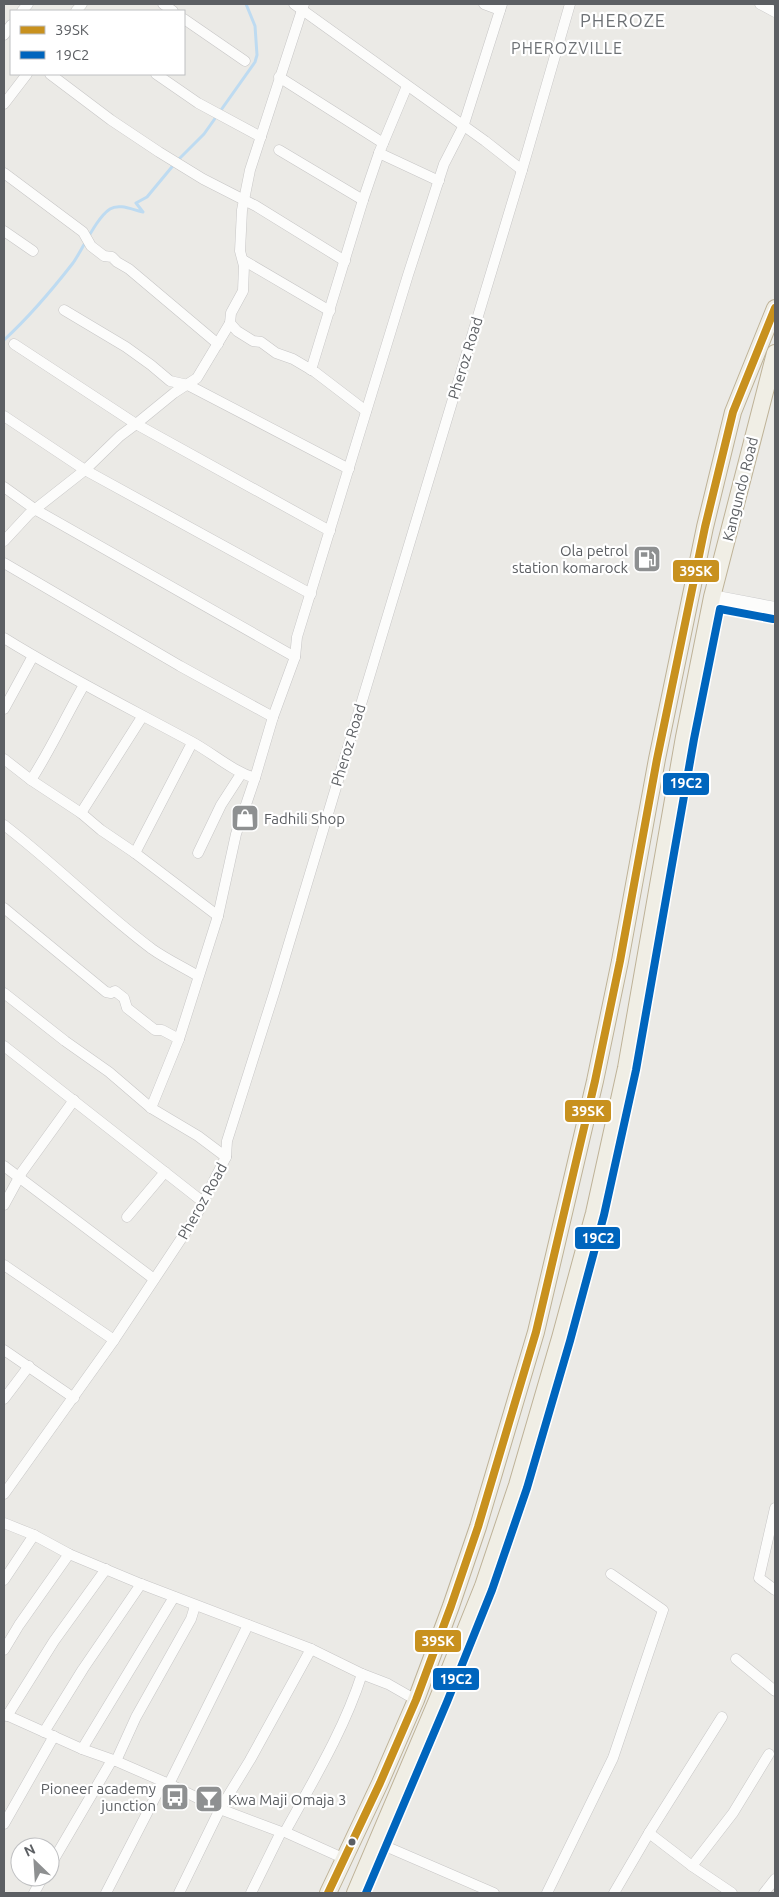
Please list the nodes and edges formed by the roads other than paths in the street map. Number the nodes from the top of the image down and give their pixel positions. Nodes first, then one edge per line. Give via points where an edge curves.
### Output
1 (484, 4) edge
2 (570, 4) edge
3 (760, 4) edge
4 (300, 6) edge
5 (501, 7) edge
6 (775, 12) edge
7 (185, 20) edge
8 (246, 61) dead end
9 (26, 75) edge
10 (51, 75) edge
11 (157, 75) edge
12 (279, 77) junction
13 (407, 86) junction
14 (4, 104) edge
15 (462, 126) junction
16 (261, 137) junction
17 (381, 148) junction
18 (279, 150) dead end
19 (522, 170) junction
20 (4, 173) edge
21 (439, 181) junction
22 (363, 200) junction
23 (243, 201) junction
24 (4, 231) edge
25 (33, 251) dead end
26 (242, 260) junction
27 (345, 261) junction
28 (775, 308) edge
29 (64, 310) dead end
30 (330, 311) junction
31 (230, 323) junction
32 (14, 344) dead end
33 (218, 344) junction
34 (775, 353) edge
35 (311, 370) junction
36 (188, 385) junction
37 (366, 411) junction
38 (4, 416) edge
39 (136, 424) junction
40 (349, 469) junction
41 (85, 470) junction
42 (4, 487) edge
43 (36, 510) junction
44 (330, 531) junction
45 (4, 540) edge
46 (4, 563) edge
47 (311, 594) junction
48 (712, 597) junction
49 (775, 608) edge
50 (4, 638) edge
51 (33, 656) junction
52 (295, 657) junction
53 (84, 685) junction
54 (4, 709) edge
55 (142, 717) junction
56 (273, 717) junction
57 (192, 742) junction
58 (4, 759) edge
59 (241, 774) junction
60 (255, 778) junction
61 (32, 780) junction
62 (81, 813) junction
63 (4, 825) edge
64 (135, 853) junction
65 (198, 853) dead end
66 (4, 908) edge
67 (218, 916) junction
68 (198, 976) junction
69 (4, 993) edge
70 (180, 1039) junction
71 (4, 1046) edge
72 (74, 1100) junction
73 (151, 1108) junction
74 (226, 1157) junction
75 (4, 1166) edge
76 (165, 1172) junction
77 (19, 1178) junction
78 (203, 1202) junction
79 (4, 1205) edge
80 (127, 1218) dead end
81 (4, 1265) edge
82 (154, 1279) junction
83 (114, 1340) junction
84 (4, 1350) edge
85 (29, 1366) junction
86 (74, 1398) junction
87 (4, 1399) edge
88 (4, 1494) edge
89 (775, 1508) edge
90 (4, 1523) edge
91 (34, 1535) junction
92 (69, 1554) junction
93 (106, 1569) junction
94 (611, 1574) dead end
95 (4, 1580) edge
96 (141, 1584) junction
97 (775, 1590) edge
98 (174, 1597) junction
99 (195, 1606) junction
100 (248, 1625) junction
101 (311, 1649) junction
102 (4, 1650) edge
103 (736, 1659) dead end
104 (362, 1674) junction
105 (775, 1691) edge
106 (416, 1700) junction
107 (6, 1715) edge
108 (722, 1717) dead end
109 (49, 1734) junction
110 (82, 1749) junction
111 (769, 1754) dead end
112 (114, 1760) junction
113 (166, 1783) junction
114 (220, 1809) junction
115 (4, 1824) edge
116 (283, 1832) junction
117 (649, 1833) junction
118 (376, 1845) junction
119 (60, 1849) edge
120 (345, 1860) junction
121 (692, 1866) junction
122 (775, 1879) edge
123 (106, 1893) edge
124 (179, 1893) edge
125 (251, 1893) edge
126 (328, 1893) edge
127 (355, 1893) edge
128 (494, 1893) edge
129 (548, 1893) edge
130 (614, 1893) edge
131 (732, 1893) edge
132 (764, 1893) edge

1 - 5 street
2 - 19 street, Pheroz Road
3 - 6 street
4 - 12 street
4 - 13 street
5 - 15 street
7 - 8 street
9 - 14 street
10 - 23 street via 138,138
11 - 16 street via 198,103
12 - 16 street
12 - 17 street
13 - 15 street
13 - 17 street
15 - 19 street
15 - 21 street
16 - 23 street
17 - 21 street
17 - 22 street
18 - 22 street
19 - 74 street, Pheroz Road via 227,1141
20 - 33 street via 83,232 91,246 129,269
21 - 37 street
22 - 27 street
23 - 26 street
23 - 27 street
24 - 25 street
26 - 30 street
26 - 31 street via 243,291
27 - 30 street
28 - 106 highway, Kangundo Road via 733,412 705,527 595,1081 536,1332 478,1527
29 - 36 street via 126,347 170,381
30 - 35 street
31 - 33 street
31 - 35 street via 253,341 293,358
32 - 39 street
33 - 36 street via 197,378
34 - 48 highway, Kangundo Road
35 - 37 street
36 - 39 street
36 - 40 street
37 - 40 street
38 - 41 street
39 - 41 street
39 - 44 street
40 - 44 street
41 - 43 street
41 - 47 street
42 - 43 street
43 - 45 street
43 - 52 street
44 - 47 street
46 - 56 street
47 - 52 street via 297,637
48 - 49 main road
48 - 118 highway, Kangundo Road via 626,1068 594,1213 515,1494 483,1586
50 - 51 street
51 - 53 street
51 - 54 street
52 - 56 street
53 - 55 street
53 - 61 street
55 - 57 street
55 - 62 street
56 - 60 street
57 - 59 street
57 - 64 street
58 - 61 street
59 - 60 street
59 - 65 street via 221,805
60 - 67 street via 236,834
61 - 62 street
62 - 64 street
63 - 68 street via 115,920 154,950
64 - 67 street
66 - 70 street via 106,992 115,991 124,998 127,1008 154,1030 162,1030
67 - 68 street
68 - 70 street
69 - 73 street
70 - 73 street
71 - 72 street
72 - 76 street
72 - 77 street
73 - 74 street
74 - 78 street, Pheroz Road
75 - 77 street
76 - 78 street
76 - 80 street
77 - 79 street
77 - 82 street
78 - 82 street, Pheroz Road
81 - 83 street
82 - 83 street, Pheroz Road
83 - 86 street, Pheroz Road
84 - 85 street
85 - 86 street
85 - 87 street
86 - 88 street, Pheroz Road
89 - 97 street via 759,1578
90 - 91 street
91 - 92 street
91 - 95 street
92 - 93 street
92 - 102 street
93 - 96 street
93 - 107 street
94 - 129 street via 662,1610 613,1758
96 - 98 street
96 - 109 street via 82,1669
98 - 99 street
98 - 110 street
99 - 100 street
99 - 112 street via 192,1619
100 - 101 street
100 - 113 street
101 - 104 street
101 - 114 street
103 - 105 street
104 - 106 street
104 - 116 street via 329,1751
106 - 120 highway, Kangundo Road
107 - 109 street
108 - 117 street
109 - 110 street
109 - 115 street
110 - 112 street
111 - 121 street via 733,1813
112 - 113 street
112 - 119 street
113 - 114 street
113 - 123 street
114 - 116 street
114 - 124 street
116 - 120 street
116 - 125 street
117 - 121 street
117 - 130 street
118 - 127 highway, Kangundo Road
118 - 128 street
120 - 126 highway, Kangundo Road
121 - 131 street
122 - 132 street

